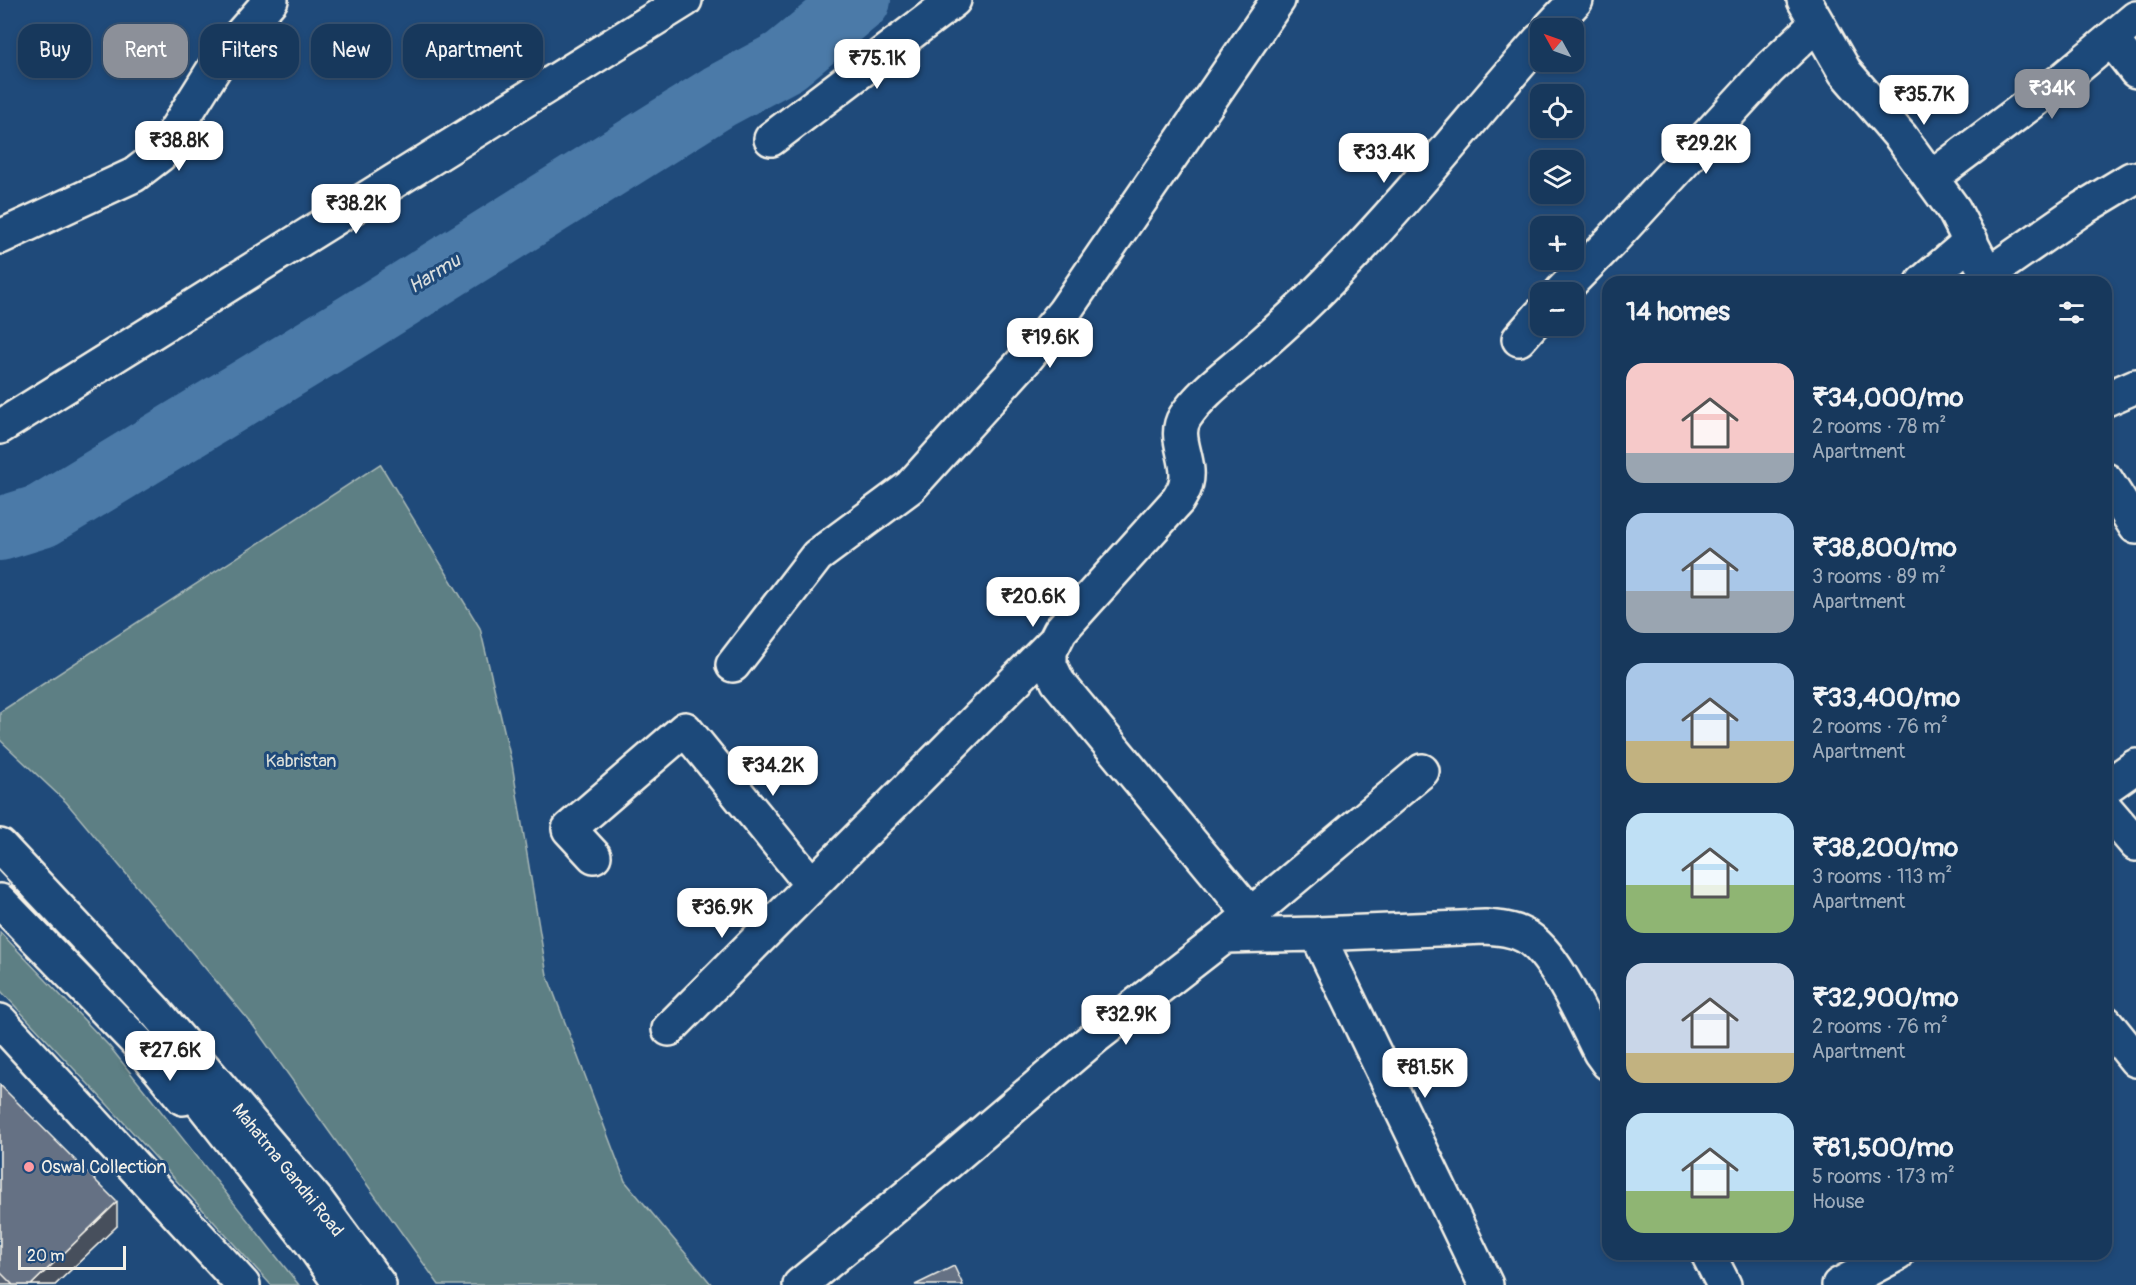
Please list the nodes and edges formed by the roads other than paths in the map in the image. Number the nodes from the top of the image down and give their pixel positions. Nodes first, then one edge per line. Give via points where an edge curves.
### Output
1 (271, 0) edge
2 (685, 0) edge
3 (954, 0) edge
4 (1278, 0) edge
5 (1576, 0) edge
6 (1810, 12) edge
7 (1559, 18) edge
8 (2136, 18) edge
9 (2112, 40) junction
10 (1530, 52) edge
11 (2136, 71) edge
12 (771, 139) dead end
13 (1932, 177) junction
14 (2131, 179) dead end
15 (0, 237) edge
16 (1971, 241) junction
17 (1930, 276) edge
18 (1988, 276) edge
19 (1992, 276) edge
20 (1571, 282) edge
21 (1530, 326) edge
22 (1519, 339) dead end
23 (2136, 386) edge
24 (2112, 396) edge
25 (0, 427) edge
26 (2112, 489) edge
27 (2136, 527) edge
28 (1055, 641) junction
29 (733, 665) dead end
30 (2136, 766) edge
31 (1422, 771) dead end
32 (2112, 783) edge
33 (2112, 816) edge
34 (2136, 844) edge
35 (0, 846) edge
36 (594, 856) dead end
37 (0, 860) edge
38 (0, 879) edge
39 (812, 885) junction
40 (0, 901) edge
41 (1251, 915) junction
42 (1317, 934) junction
43 (1225, 936) junction
44 (0, 1021) edge
45 (669, 1029) dead end
46 (2112, 1030) edge
47 (1602, 1055) edge
48 (2136, 1060) edge
49 (1711, 1260) edge
50 (1886, 1260) edge
51 (243, 1285) edge
52 (326, 1285) edge
53 (341, 1285) edge
54 (364, 1285) edge
55 (379, 1285) edge
56 (800, 1285) edge
57 (1486, 1285) edge
58 (1724, 1285) edge
59 (1839, 1285) edge

1 - 15 street via 222,56 160,155 134,175
2 - 25 street
3 - 12 street
4 - 29 street via 1064,312 910,487 817,556
5 - 7 street
6 - 13 street via 1845,72
6 - 20 street via 1769,69
8 - 9 street
9 - 11 street
9 - 13 street
10 - 28 street via 1340,270 1191,409 1181,431 1187,467 1186,483 1178,500
13 - 16 street
14 - 19 street via 2083,208
16 - 17 street
16 - 18 street
21 - 22 street
23 - 24 street
26 - 27 street
28 - 39 street
28 - 41 street via 1050,665 1058,682
30 - 32 street
31 - 41 street
33 - 34 street
35 - 55 street, Mahatma Gandhi Road via 162,1020 317,1201
36 - 39 street via 569,829 685,729
37 - 54 street via 162,1031
38 - 53 street via 188,1084
39 - 45 street
40 - 52 street, Mahatma Gandhi Road via 136,1041 276,1213
41 - 43 street
42 - 43 street
42 - 47 street via 1485,927 1526,936 1541,948 1556,970
42 - 57 street
43 - 56 street via 1095,1037
44 - 51 street
46 - 48 street
49 - 58 street
50 - 59 street

